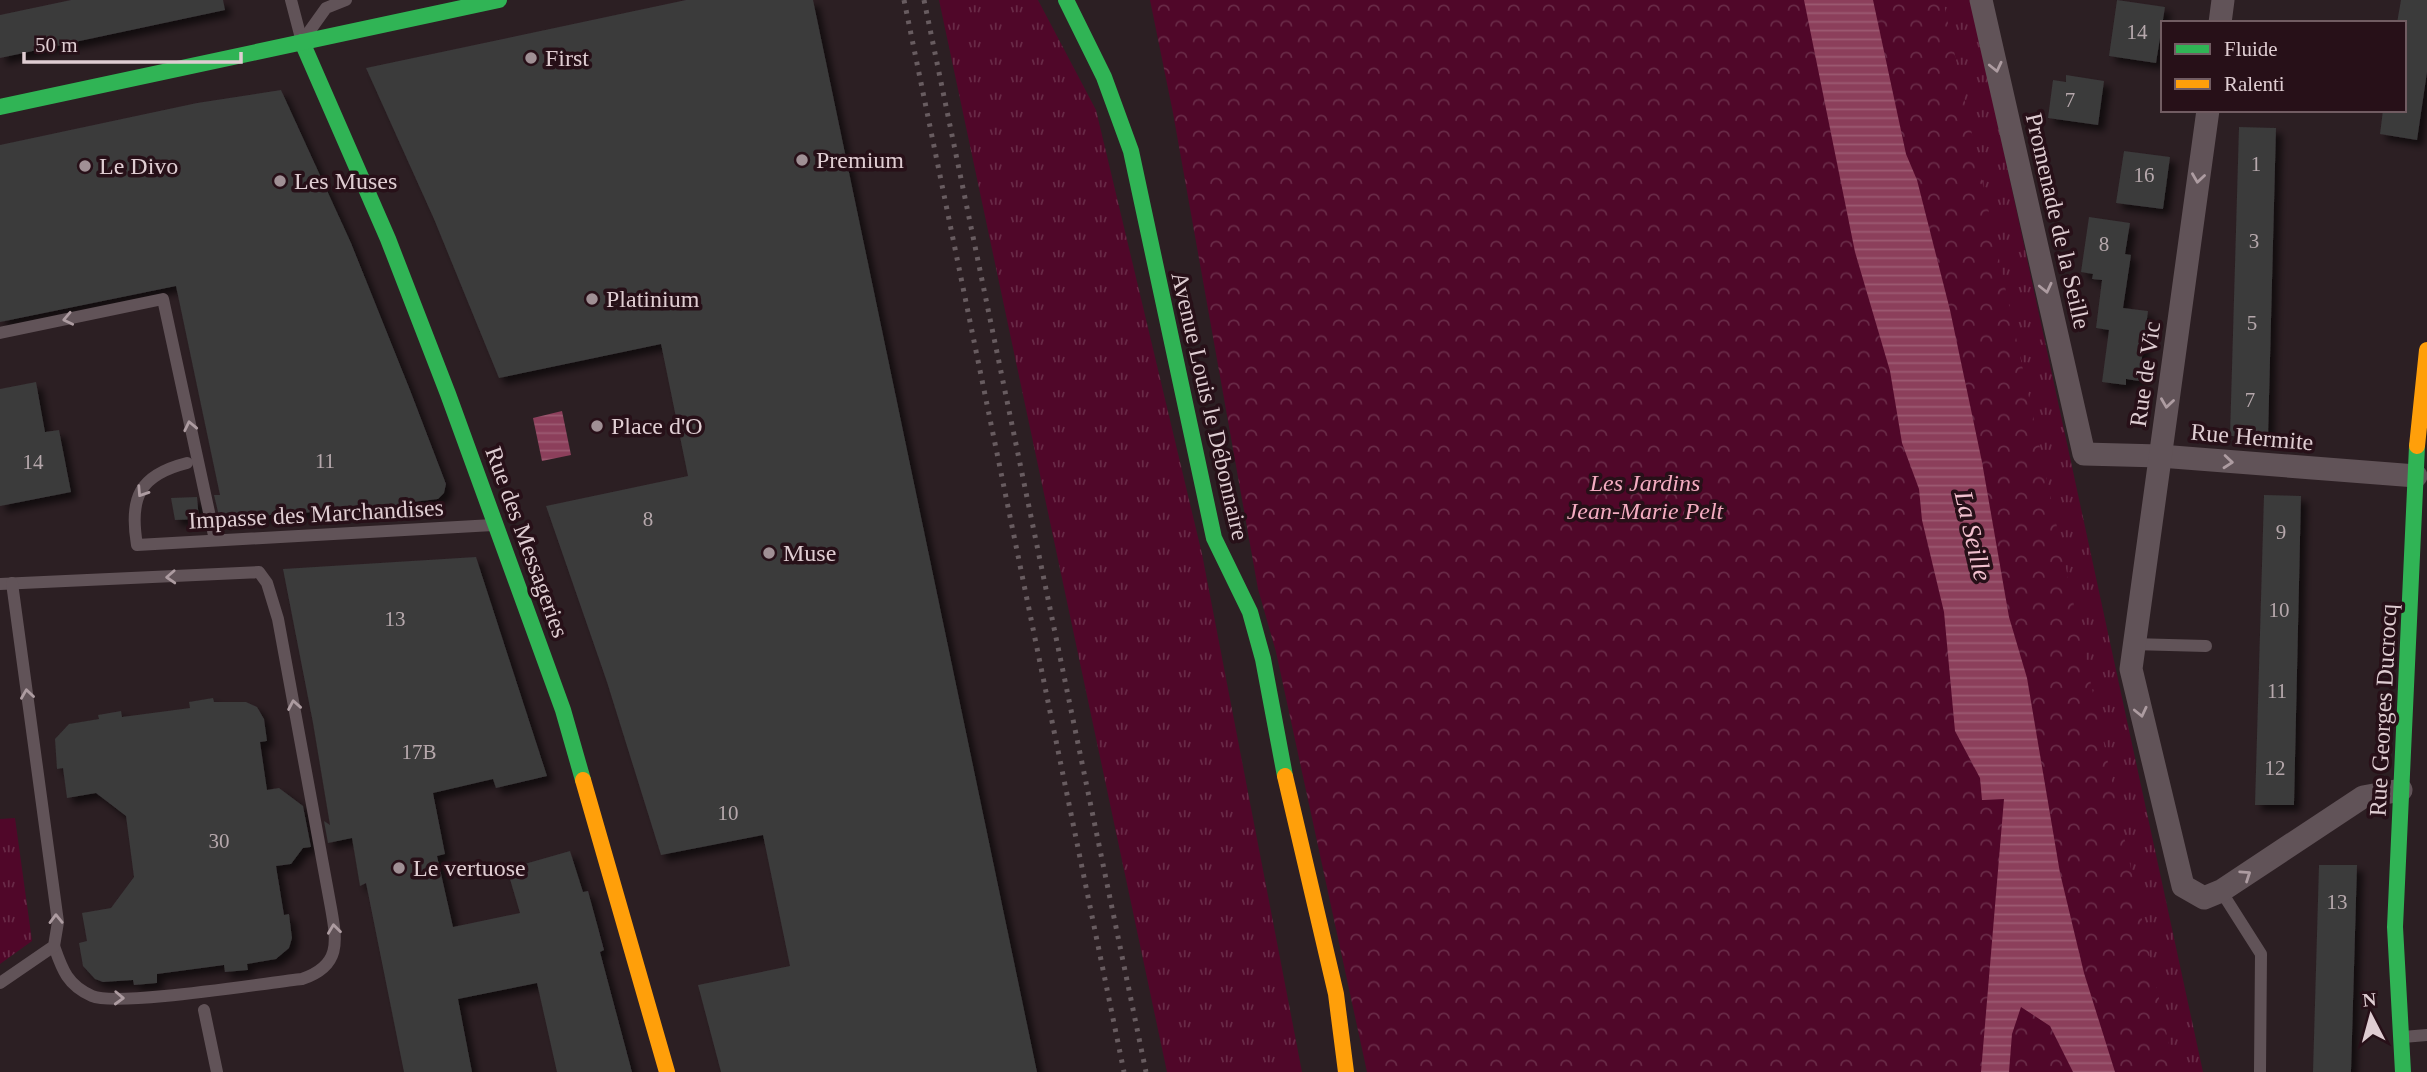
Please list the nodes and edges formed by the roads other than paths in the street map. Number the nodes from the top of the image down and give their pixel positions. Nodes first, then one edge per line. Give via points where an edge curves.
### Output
1 (291, 0) edge
2 (346, 0) edge
3 (499, 0) edge
4 (1066, 0) edge
5 (1981, 0) edge
6 (2223, 0) edge
7 (2220, 21) edge
8 (302, 42) junction
9 (0, 107) edge
10 (2208, 112) edge
11 (0, 332) edge
12 (2427, 350) edge
13 (2423, 424) edge
14 (2084, 454) joint
15 (2160, 456) junction
16 (187, 463) dead end
17 (2416, 476) junction
18 (217, 483) dead end
19 (203, 487) junction
20 (497, 525) junction
21 (215, 540) junction
22 (6, 583) edge
23 (2132, 644) junction
24 (2207, 646) dead end
25 (2401, 790) junction
26 (2221, 891) junction
27 (54, 946) junction
28 (0, 983) edge
29 (204, 1010) dead end
30 (2427, 1035) edge
31 (2400, 1037) junction
32 (217, 1072) edge
33 (667, 1072) edge
34 (1346, 1072) edge
35 (2260, 1072) edge
36 (2403, 1072) edge

1 - 8 lane
2 - 8 lane via 326,8
3 - 8 street
4 - 34 street, Avenue Louis le Débonnaire via 1104,77 1131,151 1214,538 1250,612 1263,659 1287,789 1336,994
5 -> 14 street, Promenade de la Seille
6 - 7 street
8 - 9 street
8 - 20 street, Rue des Messageries via 388,239
10 -> 15 street, Rue de Vic
19 -> 11 lane via 163,299
12 - 13 street, Rue Georges Ducrocq
13 - 17 street, Rue Georges Ducrocq
14 - 15 street, Rue Hermite
15 -> 17 street, Rue Hermite
15 - 23 street, Rue de Vic
16 -> 21 lane, Impasse des Marchandises via 151,479 137,495 132,518 137,545
17 - 25 street, Rue Georges Ducrocq via 2414,649
18 - 19 lane
19 - 21 lane
20 - 21 lane, Impasse des Marchandises
20 - 33 street, Rue des Messageries via 563,710
27 -> 22 lane via 58,922
27 -> 22 lane via 65,977 93,997 126,999 302,979 316,974 336,949 278,619 259,572
23 - 24 lane
23 -> 26 street via 2131,669 2177,869 2187,890 2204,898
26 -> 25 street via 2363,797
25 - 31 street, Rue Georges Ducrocq via 2395,927
26 - 35 lane via 2261,954
27 - 28 lane
29 - 32 lane
30 - 31 lane
31 - 36 street, Rue Georges Ducrocq

